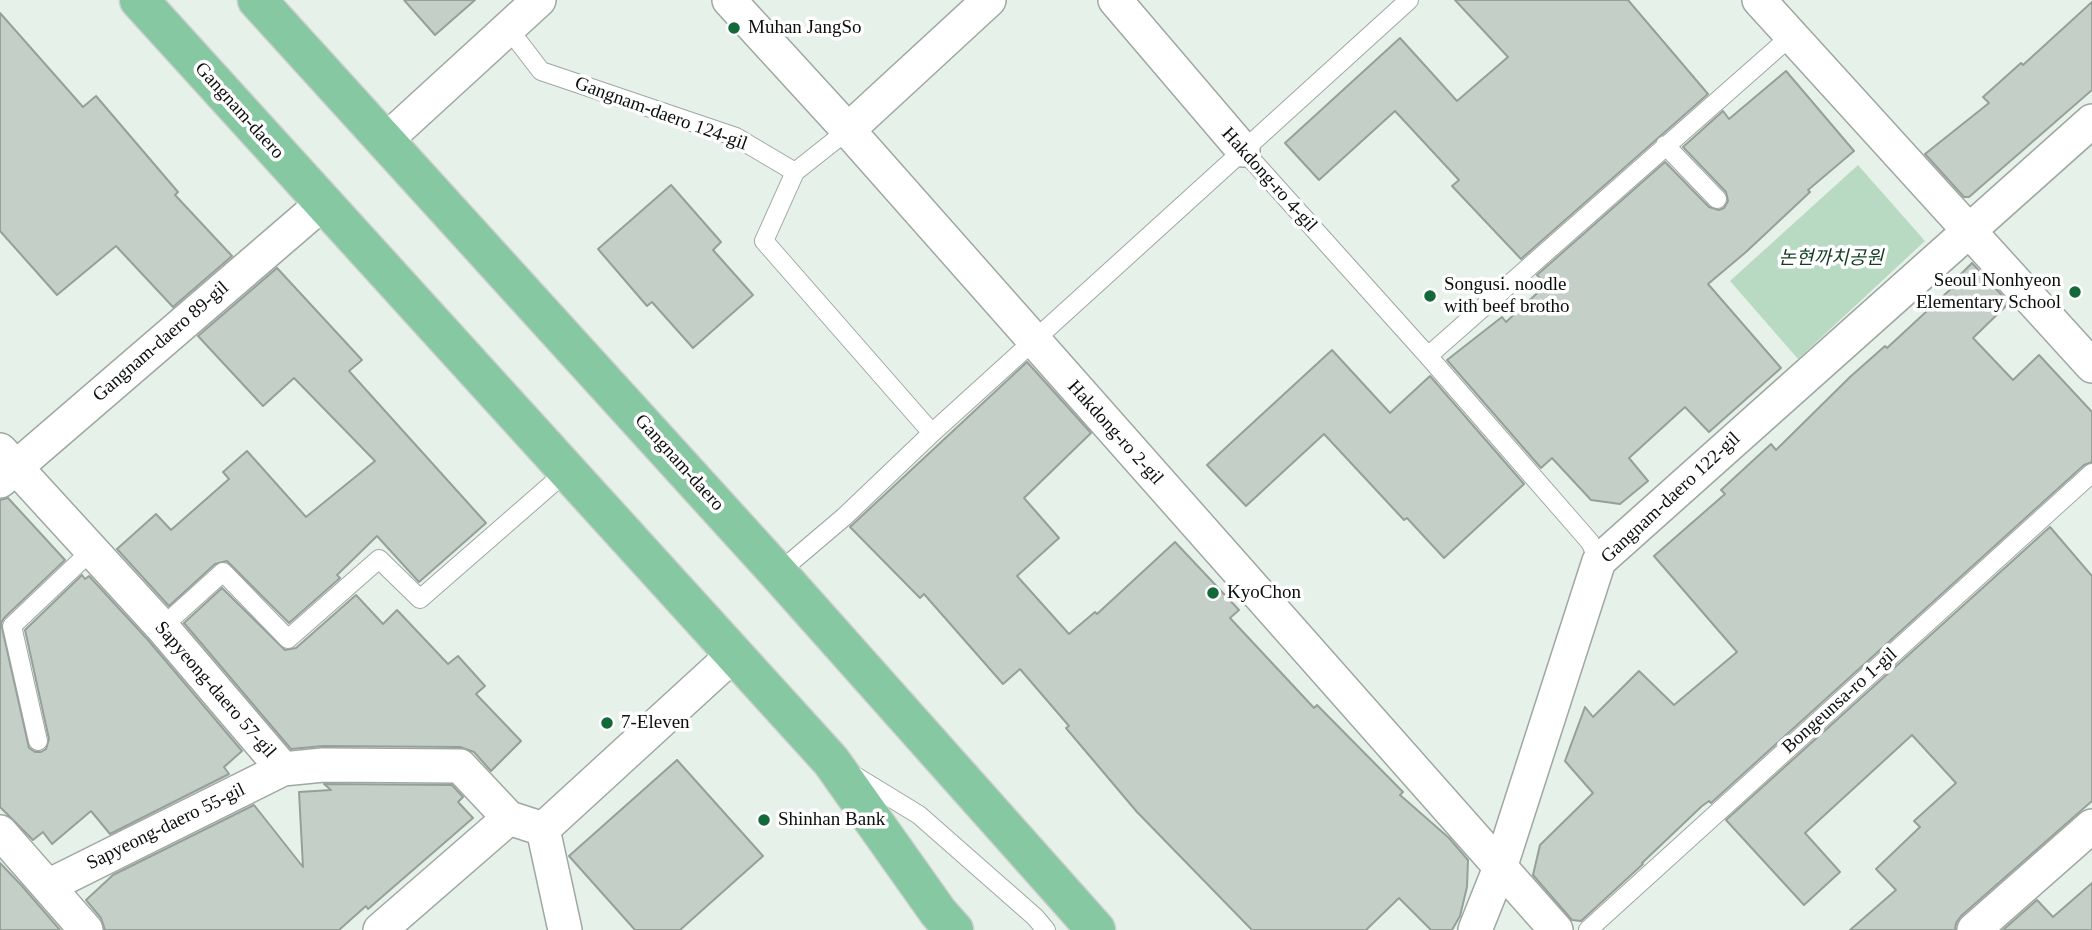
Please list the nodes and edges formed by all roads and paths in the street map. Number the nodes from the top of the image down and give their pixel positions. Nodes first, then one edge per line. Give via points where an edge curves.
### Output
1 (139, 0) edge
2 (257, 0) edge
3 (539, 0) edge
4 (729, 0) edge
5 (989, 0) edge
6 (1115, 0) edge
7 (1409, 0) edge
8 (1759, 0) edge
9 (508, 28) junction
10 (1791, 36) junction
11 (2092, 121) edge
12 (848, 130) junction
13 (385, 141) junction
14 (1665, 145) junction
15 (1242, 150) junction
16 (795, 172) junction
17 (1717, 199) dead end
18 (323, 203) junction
19 (1969, 230) junction
20 (1034, 342) junction
21 (1427, 356) junction
22 (2092, 366) edge
23 (932, 433) junction
24 (5, 466) edge
25 (568, 470) junction
26 (2092, 472) edge
27 (92, 550) junction
28 (1599, 561) junction
29 (778, 572) junction
30 (162, 627) junction
31 (733, 655) junction
32 (38, 741) dead end
33 (831, 761) junction
34 (284, 769) junction
35 (509, 818) junction
36 (2092, 826) edge
37 (542, 830) junction
38 (0, 832) edge
39 (1501, 865) junction
40 (48, 886) junction
41 (86, 930) edge
42 (380, 930) edge
43 (565, 930) edge
44 (954, 930) edge
45 (1046, 930) edge
46 (1096, 930) edge
47 (1475, 930) edge
48 (1556, 930) edge
49 (1588, 930) edge
50 (1974, 930) edge

1 - 18 main road, Gangnam-daero
2 - 13 main road, Gangnam-daero
3 - 9 street
4 - 12 street, Hakdong-ro 2-gil
5 - 12 street
6 - 15 street, Hakdong-ro 4-gil
7 - 15 lane
8 - 10 street
9 - 13 street
9 - 16 lane, Gangnam-daero 124-gil via 541,71 736,138
10 - 14 lane
10 - 19 street
11 - 19 street, Gangnam-daero 122-gil
12 - 16 lane
12 - 20 street, Hakdong-ro 2-gil
13 - 29 main road, Gangnam-daero
14 - 17 lane
14 - 21 lane
15 - 20 lane
15 - 21 lane, Hakdong-ro 4-gil
16 - 23 lane via 764,241
18 - 24 street, Gangnam-daero 89-gil
18 - 25 main road, Gangnam-daero
19 - 22 street
19 - 28 street, Gangnam-daero 122-gil
20 - 23 lane
20 - 39 street, Hakdong-ro 2-gil
21 - 28 lane, Hakdong-ro 4-gil via 1590,542
23 - 29 lane
24 - 27 street, Sapyeong-daero 57-gil
25 - 30 lane via 420,599 379,559 288,639 223,572
25 - 31 main road, Gangnam-daero
26 - 49 lane, Bongeunsa-ro 1-gil
27 - 30 street, Sapyeong-daero 57-gil
27 - 32 lane via 12,626
28 - 39 street, Gangnam-daero 122-gil
29 - 46 main road, Gangnam-daero
30 - 34 street, Sapyeong-daero 57-gil
31 - 33 main road, Gangnam-daero
31 - 37 street
33 - 44 main road, Gangnam-daero
33 - 45 lane via 919,815
34 - 35 street, Sapyeong-daero 57-gil via 460,766
34 - 40 street, Sapyeong-daero 55-gil
35 - 37 street, Sapyeong-daero 57-gil
35 - 42 street
36 - 50 street
37 - 43 street
38 - 40 street
39 - 47 street, Gangnam-daero 122-gil
39 - 48 street
40 - 41 street

